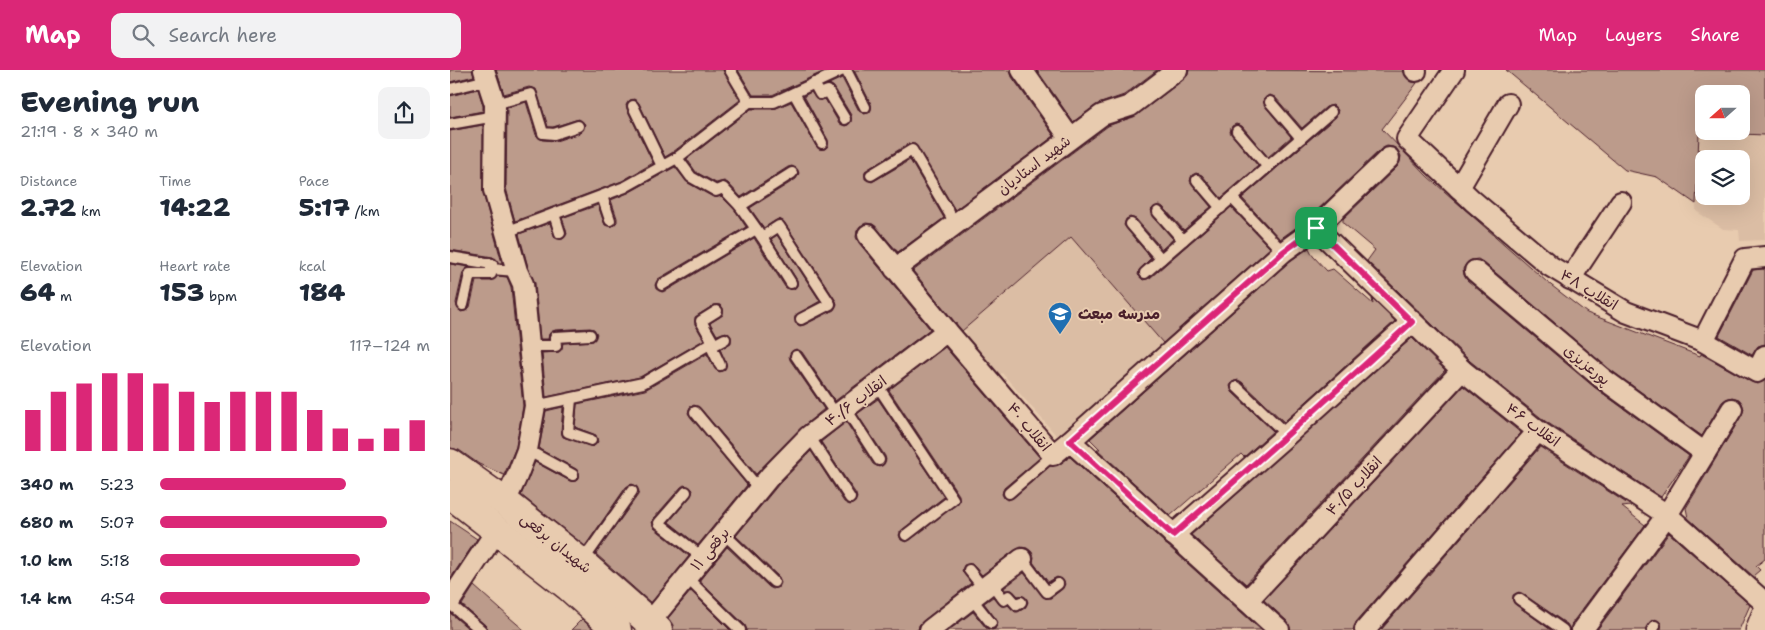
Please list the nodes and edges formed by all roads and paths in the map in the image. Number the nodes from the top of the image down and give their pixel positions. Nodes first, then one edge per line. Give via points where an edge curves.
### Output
1 (730, 70) edge
2 (844, 70) edge
3 (1022, 70) edge
4 (1177, 70) edge
5 (1454, 70) edge
6 (486, 75) edge
7 (814, 83) junction
8 (450, 88) edge
9 (794, 93) junction
10 (749, 102) junction
11 (1270, 102) dead end
12 (1508, 104) dead end
13 (633, 106) dead end
14 (865, 107) dead end
15 (495, 110) junction
16 (1331, 112) dead end
17 (845, 119) dead end
18 (450, 124) edge
19 (578, 126) dead end
20 (1237, 131) dead end
21 (1070, 138) junction
22 (1301, 138) junction
23 (822, 143) dead end
24 (677, 158) junction
25 (1390, 158) dead end
26 (662, 166) junction
27 (1268, 167) junction
28 (792, 173) dead end
29 (871, 175) dead end
30 (1197, 180) dead end
31 (1459, 188) junction
32 (602, 196) junction
33 (1232, 198) junction
34 (1621, 202) dead end
35 (740, 206) junction
36 (1221, 208) junction
37 (1158, 212) dead end
38 (554, 214) junction
39 (610, 220) dead end
40 (955, 223) junction
41 (1131, 224) dead end
42 (1316, 228) junction
43 (506, 232) junction
44 (560, 233) dead end
45 (759, 233) junction
46 (868, 235) dead end
47 (1183, 240) junction
48 (1283, 252) junction
49 (450, 257) edge
50 (1765, 257) edge
51 (1161, 259) junction
52 (895, 269) junction
53 (491, 270) junction
54 (518, 271) junction
55 (1475, 271) dead end
56 (1145, 273) dead end
57 (1570, 279) junction
58 (791, 283) dead end
59 (662, 285) dead end
60 (463, 305) dead end
61 (717, 311) dead end
62 (801, 319) dead end
63 (1412, 322) junction
64 (947, 331) junction
65 (590, 335) dead end
66 (725, 338) dead end
67 (1703, 341) junction
68 (711, 343) junction
69 (529, 346) junction
70 (796, 356) dead end
71 (1765, 356) edge
72 (720, 364) dead end
73 (1462, 370) junction
74 (877, 385) junction
75 (1237, 387) dead end
76 (571, 399) junction
77 (535, 406) junction
78 (1732, 409) dead end
79 (695, 412) dead end
80 (841, 412) junction
81 (1538, 431) junction
82 (1287, 435) junction
83 (809, 436) junction
84 (591, 440) dead end
85 (1070, 441) junction
86 (527, 450) junction
87 (1705, 453) junction
88 (1053, 455) junction
89 (879, 460) dead end
90 (450, 463) edge
91 (573, 475) dead end
92 (764, 482) junction
93 (632, 491) dead end
94 (686, 492) dead end
95 (1009, 493) dead end
96 (450, 494) edge
97 (850, 498) dead end
98 (504, 502) junction
99 (1667, 515) junction
100 (497, 530) junction
101 (723, 533) junction
102 (906, 535) dead end
103 (1173, 535) junction
104 (703, 558) junction
105 (1014, 560) joint
106 (582, 563) junction
107 (969, 570) dead end
108 (686, 577) junction
109 (774, 582) dead end
110 (1058, 584) dead end
111 (982, 590) junction
112 (1519, 598) dead end
113 (1246, 601) junction
114 (1021, 602) dead end
115 (450, 603) edge
116 (1765, 603) edge
117 (1765, 617) edge
118 (991, 622) dead end
119 (654, 626) edge
120 (481, 630) edge
121 (617, 630) edge
122 (740, 630) edge
123 (930, 630) edge
124 (1279, 630) edge
125 (1365, 630) edge
126 (1562, 630) edge
127 (1582, 630) edge
128 (1760, 630) edge

1 - 10 lane
2 - 7 lane
2 - 14 lane
3 - 21 street
4 - 21 street, شهید استادیان via 1130,106 1102,115
5 - 31 street, انقلاب ۴۸ via 1407,139
6 - 8 lane
6 - 15 street
7 - 9 lane
7 - 17 lane via 820,94 828,91
9 - 10 lane via 774,102
9 - 23 lane
10 - 24 lane
11 - 22 lane
12 - 31 street
13 - 26 lane
15 - 18 lane
15 - 19 lane via 531,94 543,134
15 - 43 street via 494,190
16 - 22 lane
20 - 27 lane
21 - 40 street, شهید استادیان
22 - 27 lane
24 - 26 lane
24 - 35 lane via 691,177 716,191 723,188
25 - 42 street
26 - 32 lane via 625,188
27 - 33 lane
28 - 35 lane
29 - 40 lane via 912,150
30 - 36 lane
31 - 57 street, انقلاب ۴۸ via 1550,266
32 - 38 lane
32 - 39 lane
33 - 36 lane
33 - 48 lane
34 - 57 street
35 - 45 lane
36 - 47 lane
37 - 47 lane
38 - 43 lane
38 - 44 lane
40 - 52 street, شهید استادیان
41 - 51 lane
42 - 48 street
42 - 63 street, انقلاب ۴۶
43 - 54 street
45 - 58 lane
45 - 59 lane
45 - 62 lane via 779,226 830,304
46 - 52 street, انقلاب ۴۰
47 - 51 lane
48 - 85 street
49 - 53 lane via 492,264
50 - 67 street via 1745,259
51 - 56 lane
52 - 64 street, انقلاب ۴۰
53 - 54 lane
53 - 60 lane via 490,274 470,274
54 - 69 street via 523,284
55 - 87 street, پورعزیزی via 1602,378
57 - 67 street, انقلاب ۴۸ via 1626,312
61 - 68 lane via 702,321
63 - 73 street, انقلاب ۴۶
63 - 82 street
64 - 74 street, انقلاب ۴۰/۶
64 - 88 street, انقلاب ۴۰
65 - 69 lane via 555,337 556,346
66 - 68 lane
67 - 71 street, انقلاب ۴۸ via 1757,372
68 - 72 lane
68 - 76 lane via 643,383
69 - 77 street
70 - 80 lane
73 - 81 street, انقلاب ۴۶
73 - 113 street, انقلاب ۴۰/۵
74 - 80 street, انقلاب ۴۰/۶
74 - 102 lane via 953,499
75 - 82 lane
76 - 77 lane
76 - 84 lane via 568,432
77 - 86 street
78 - 87 street
79 - 92 lane
80 - 83 street, انقلاب ۴۰/۶
80 - 89 lane
81 - 99 street, انقلاب ۴۶
81 - 125 street
82 - 103 street
83 - 92 street, انقلاب ۴۰/۶
83 - 97 lane
85 - 88 street, انقلاب ۴۰
85 - 103 street, انقلاب ۴۰
86 - 91 lane
86 - 98 street
87 - 99 street
88 - 95 lane
90 - 98 main road, شهیدان برقعی
92 - 101 street, برقعی ۱۱
93 - 106 lane
94 - 104 lane via 659,523
96 - 100 main road, شهیدان برقعی
98 - 106 main road, شهیدان برقعی
99 - 116 street, انقلاب ۴۶
99 - 127 street
100 - 115 street
100 - 121 main road, شهیدان برقعی
101 - 104 street, برقعی ۱۱
101 - 109 lane
103 - 113 street, انقلاب ۴۰
104 - 108 street, برقعی ۱۱
105 - 110 lane via 1047,592
105 - 111 street
106 - 119 main road, شهیدان برقعی
107 - 111 lane
108 - 119 street, برقعی ۱۱
108 - 122 lane
111 - 114 lane via 1004,600 1009,596 1017,605
111 - 118 lane
111 - 123 street
112 - 126 lane
113 - 124 street, انقلاب ۴۰
115 - 120 lane
117 - 128 main road

